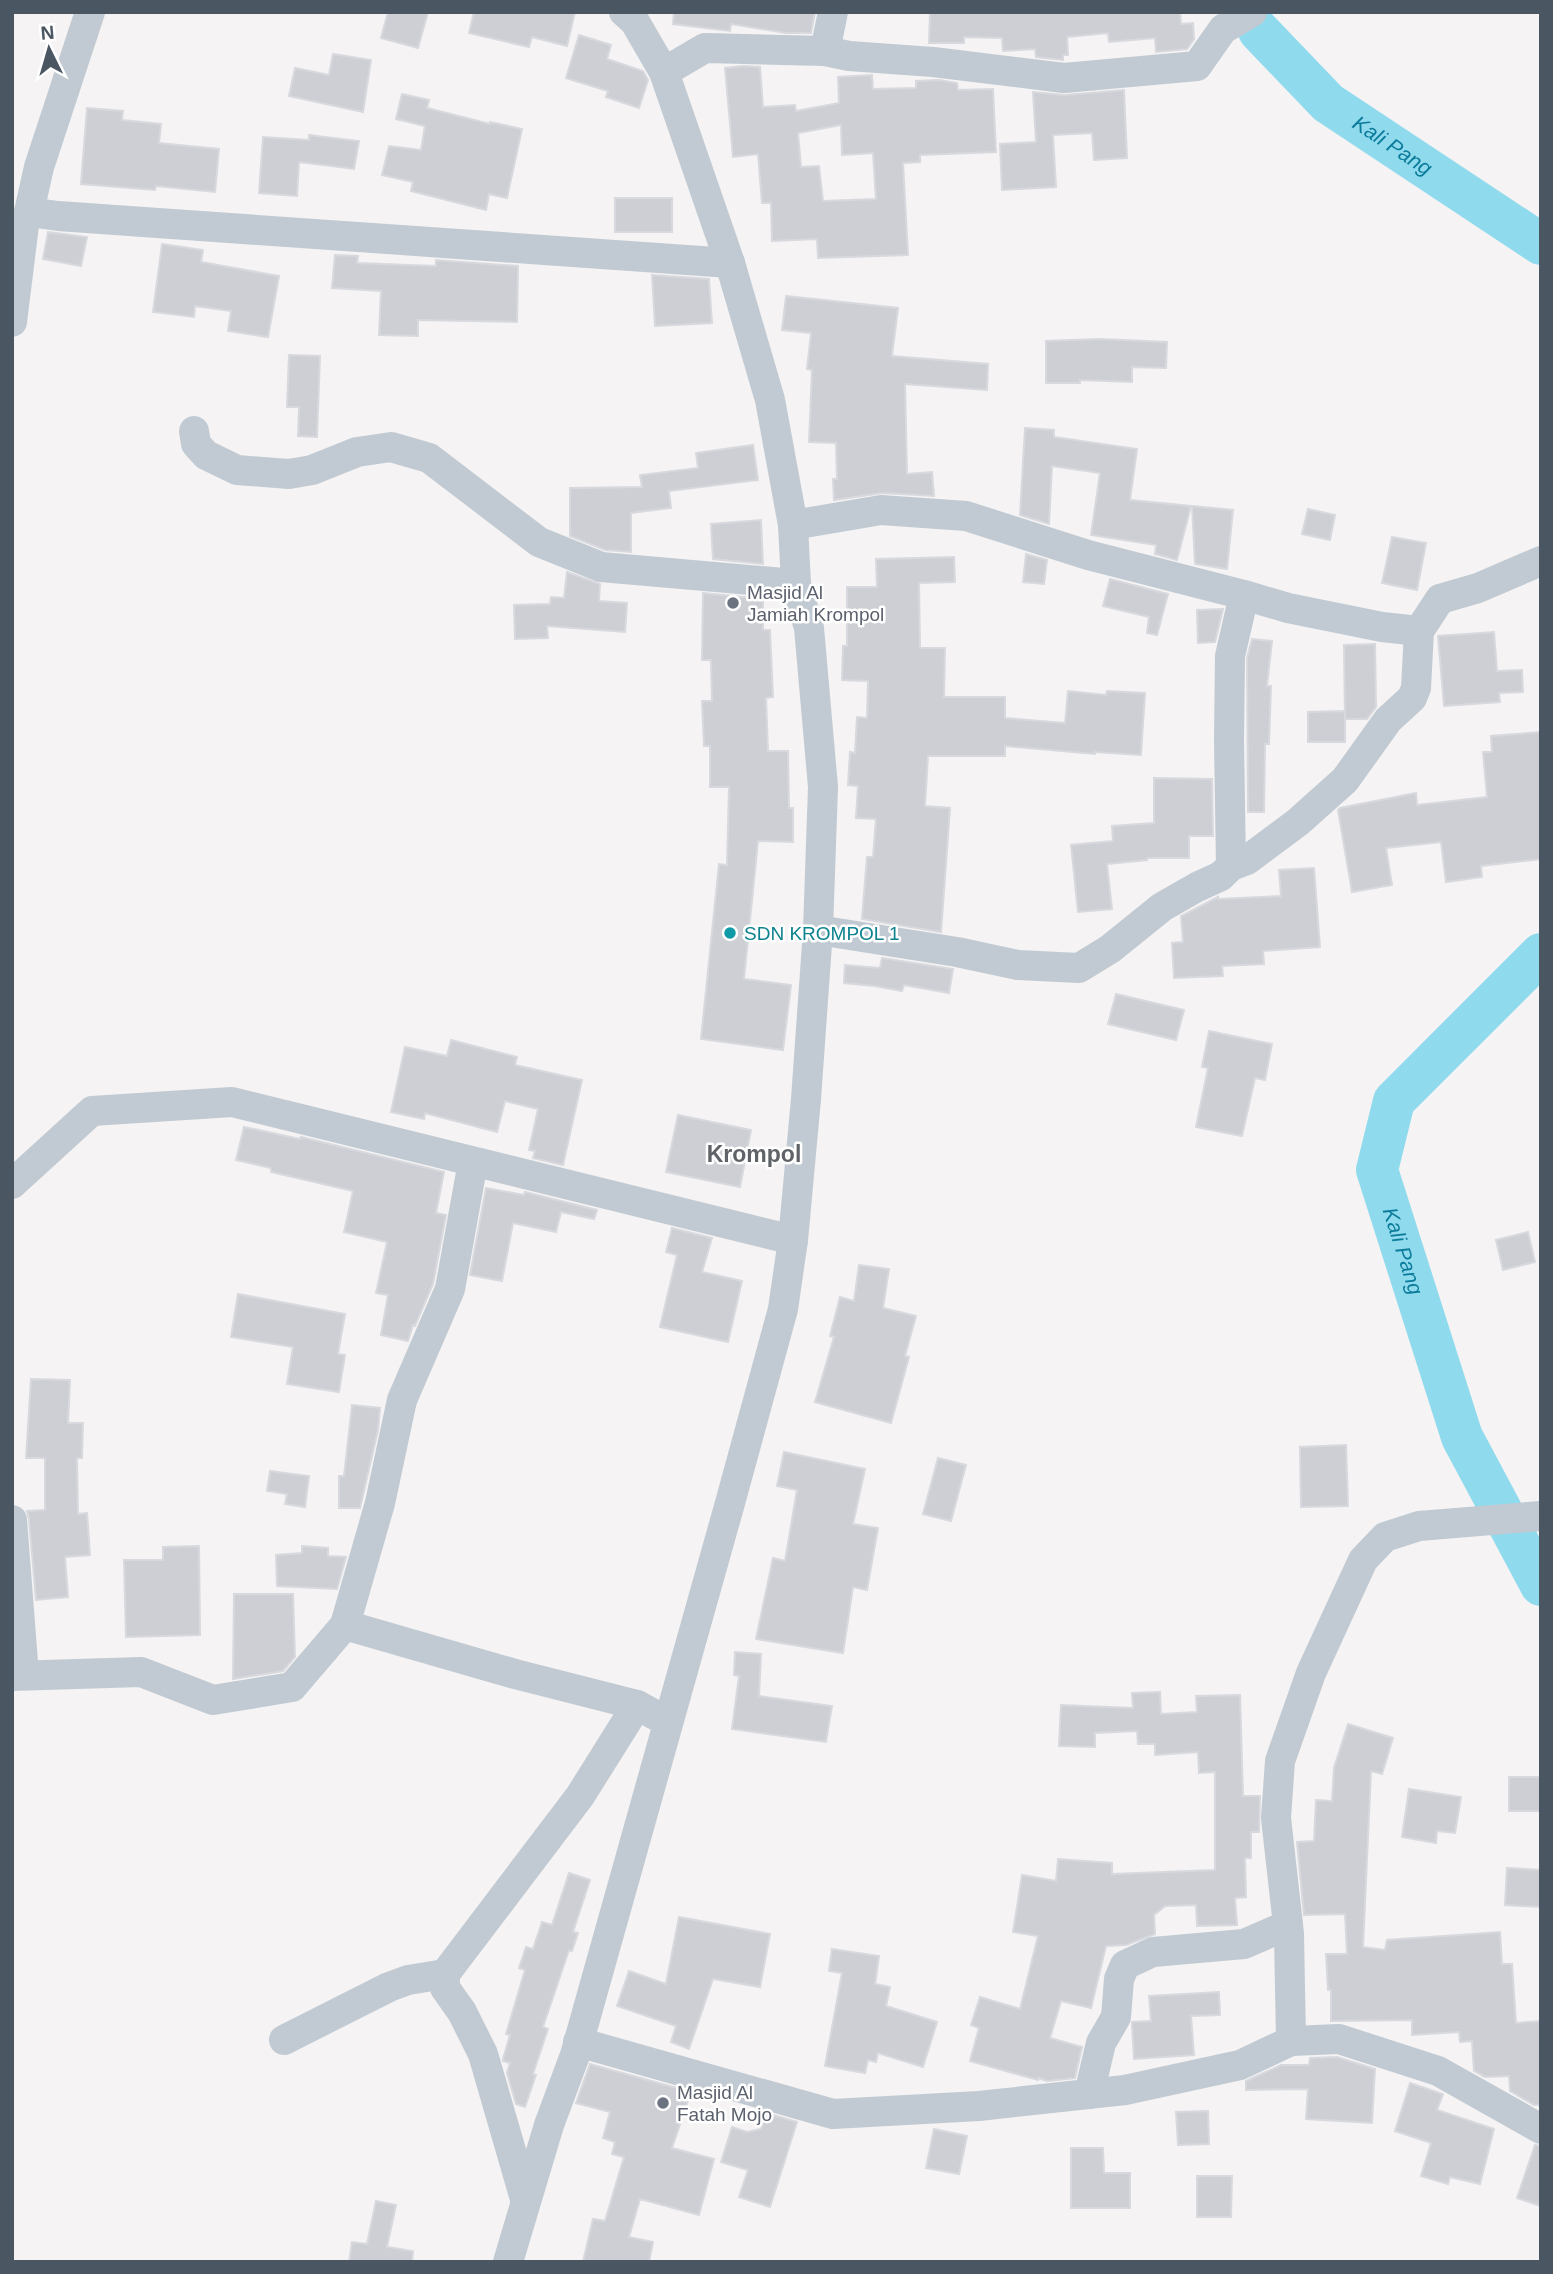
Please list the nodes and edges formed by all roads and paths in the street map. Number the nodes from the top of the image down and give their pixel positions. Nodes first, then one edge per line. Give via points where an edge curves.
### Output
1 (90, 12) edge
2 (624, 12) edge
3 (834, 12) edge
4 (1252, 12) edge
5 (825, 51) junction
6 (664, 72) junction
7 (29, 212) junction
8 (730, 263) junction
9 (12, 322) edge
10 (194, 430) dead end
11 (793, 525) junction
12 (1541, 561) edge
13 (796, 584) junction
14 (1244, 595) junction
15 (1419, 631) junction
16 (1230, 866) junction
17 (818, 930) junction
18 (473, 1163) junction
19 (12, 1184) edge
20 (793, 1240) junction
21 (1541, 1516) edge
22 (12, 1520) edge
23 (13, 1528) edge
24 (345, 1625) junction
25 (18, 1676) edge
26 (636, 1705) junction
27 (668, 1722) junction
28 (1288, 1925) junction
29 (445, 1974) junction
30 (284, 2040) dead end
31 (1291, 2041) junction
32 (578, 2042) junction
33 (1089, 2094) junction
34 (1541, 2129) edge
35 (526, 2199) junction
36 (508, 2262) edge

1 - 7 street via 39,167
2 - 6 street via 635,22
3 - 5 street
4 - 5 street via 1223,29 1197,66 1064,78
5 - 6 street via 705,48
6 - 8 street
7 - 8 street
7 - 9 street
8 - 11 street via 770,400
10 - 13 street via 196,444 206,455 237,470 289,474 391,447 429,458 539,542 601,567
11 - 13 street
11 - 14 street via 881,510 966,516 1088,555
12 - 15 street via 1440,599
13 - 17 street via 809,628 823,787
14 - 15 street via 1287,608
14 - 16 street via 1230,656
15 - 16 street via 1412,698 1388,720 1345,780 1288,830 1247,860
16 - 17 street via 1221,876 1162,907 1110,950 1079,968 1018,965
17 - 20 street
18 - 19 street via 232,1102 92,1111
18 - 20 street
18 - 24 street via 450,1289 402,1400 380,1503
20 - 27 street via 783,1309
21 - 28 street via 1419,1526 1385,1537 1363,1560 1311,1673 1280,1761 1276,1818
22 - 23 street
23 - 25 street
24 - 25 street via 292,1687 213,1700 141,1672
24 - 26 street
26 - 27 street
26 - 29 street via 580,1796
27 - 32 street
28 - 31 street
28 - 33 street via 1244,1944 1153,1952 1125,1965 1119,1979 1116,2017 1101,2043
29 - 30 street via 389,1987
29 - 35 street via 445,1988 483,2054
31 - 33 street via 1240,2065
31 - 34 street via 1339,2039 1438,2071
32 - 33 street via 833,2114
32 - 35 street
35 - 36 street

